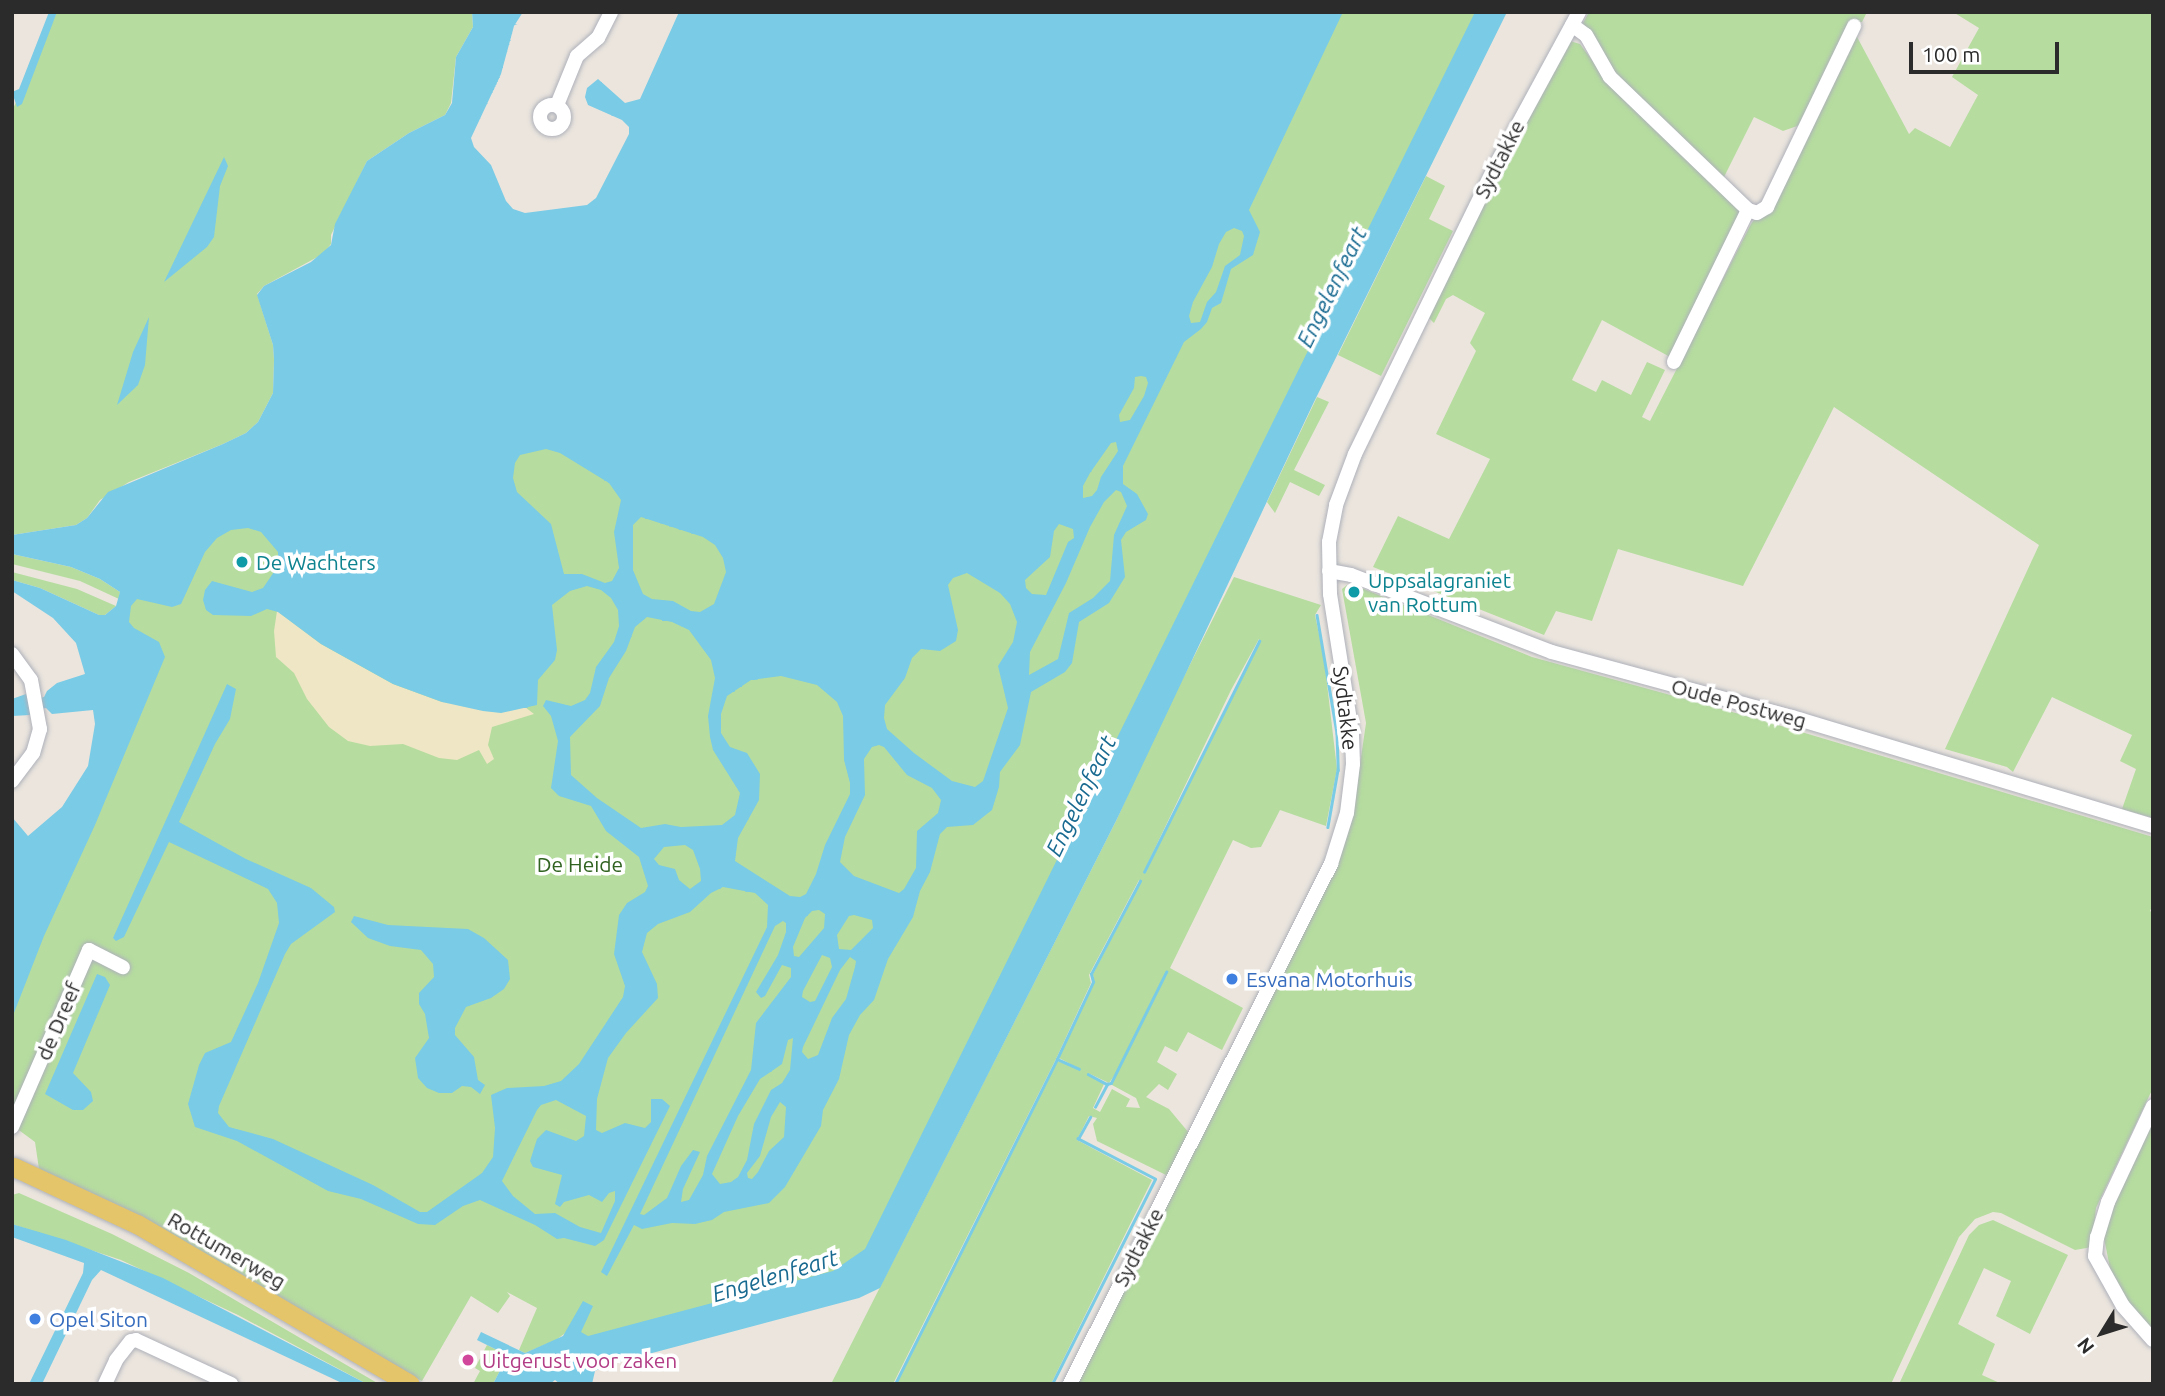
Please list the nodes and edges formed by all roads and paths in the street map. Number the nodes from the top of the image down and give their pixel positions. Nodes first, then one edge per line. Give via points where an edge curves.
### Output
1 (611, 12) edge
2 (1576, 19) edge
3 (1854, 26) dead end
4 (558, 105) dead end
5 (1748, 210) junction
6 (1674, 362) dead end
7 (1329, 570) junction
8 (12, 654) edge
9 (12, 781) edge
10 (2153, 826) edge
11 (123, 967) dead end
12 (2153, 1106) edge
13 (12, 1127) edge
14 (13, 1163) edge
15 (2153, 1340) edge
16 (105, 1384) edge
17 (231, 1384) edge
18 (410, 1384) edge
19 (1070, 1384) edge

1 - 4 street via 598,38 577,56
2 - 5 street, Sydtakke via 1610,78
2 - 7 street, Sydtakke via 1496,165 1354,454 1332,518
3 - 5 street via 1766,207 1757,213
5 - 6 street
7 - 10 street, Oude Postweg via 1552,652 1792,717
7 - 19 street, Sydtakke via 1352,733 1350,795 1342,834
8 - 9 street via 35,693 40,729 33,753
11 - 13 street, de Dreef via 89,950
12 - 15 street via 2108,1202 2095,1256 2123,1306
14 - 18 main road, Rottumerweg via 137,1224
16 - 17 street via 116,1360 136,1340

